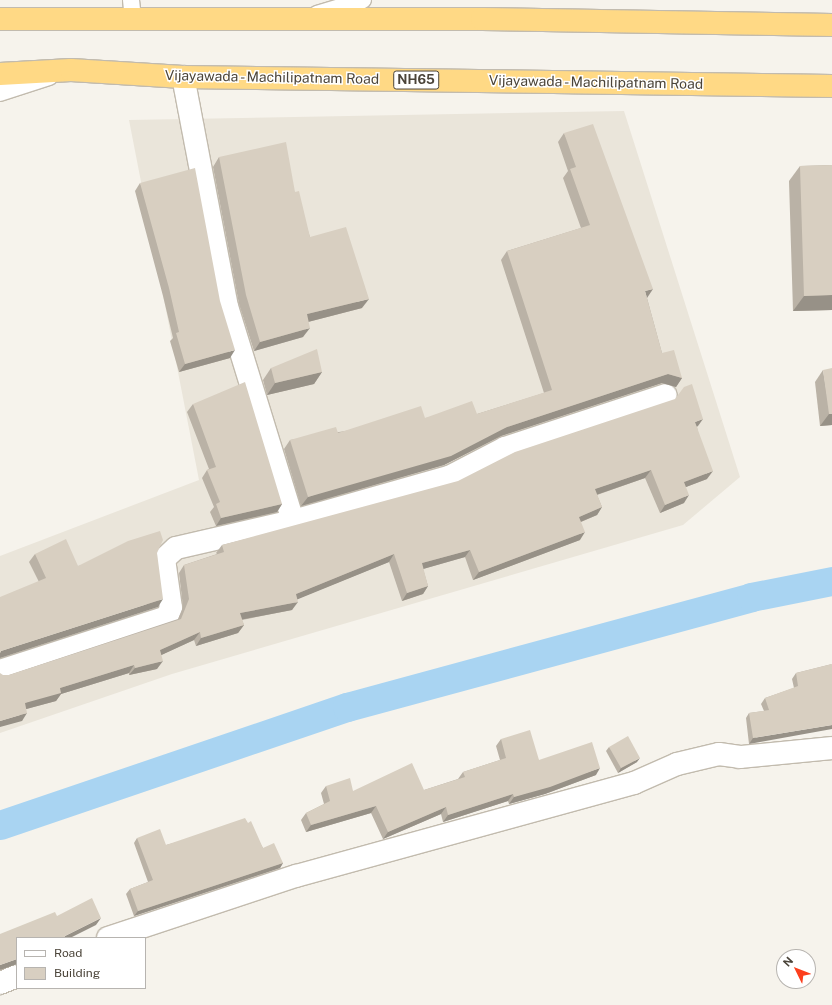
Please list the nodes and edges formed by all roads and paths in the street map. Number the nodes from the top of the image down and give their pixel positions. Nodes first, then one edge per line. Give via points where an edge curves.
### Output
1 (363, 0) edge
2 (132, 10) edge
3 (0, 19) edge
4 (303, 19) junction
5 (832, 25) edge
6 (0, 67) edge
7 (71, 70) junction
8 (22, 73) junction
9 (0, 74) edge
10 (183, 77) junction
11 (832, 86) edge
12 (0, 93) edge
13 (666, 395) dead end
14 (293, 521) junction
15 (0, 671) edge
16 (832, 748) edge
17 (111, 937) edge
18 (16, 976) edge
19 (0, 983) edge

1 - 4 lane
2 - 3 highway
2 - 4 highway
4 - 5 highway
6 - 8 highway
7 - 8 highway, Vijayawada - Machilipatnam Road / NH65
7 - 10 highway, Vijayawada - Machilipatnam Road / NH65
7 - 12 lane
8 - 9 highway, Vijayawada - Machilipatnam Road / NH65
10 - 11 highway, Vijayawada - Machilipatnam Road / NH65
10 - 14 street via 227,307
13 - 14 street via 506,448 449,477
14 - 15 street via 176,548 164,559 171,608 167,617
16 - 17 street via 740,757 719,754 677,764 634,784 296,876
18 - 19 street

